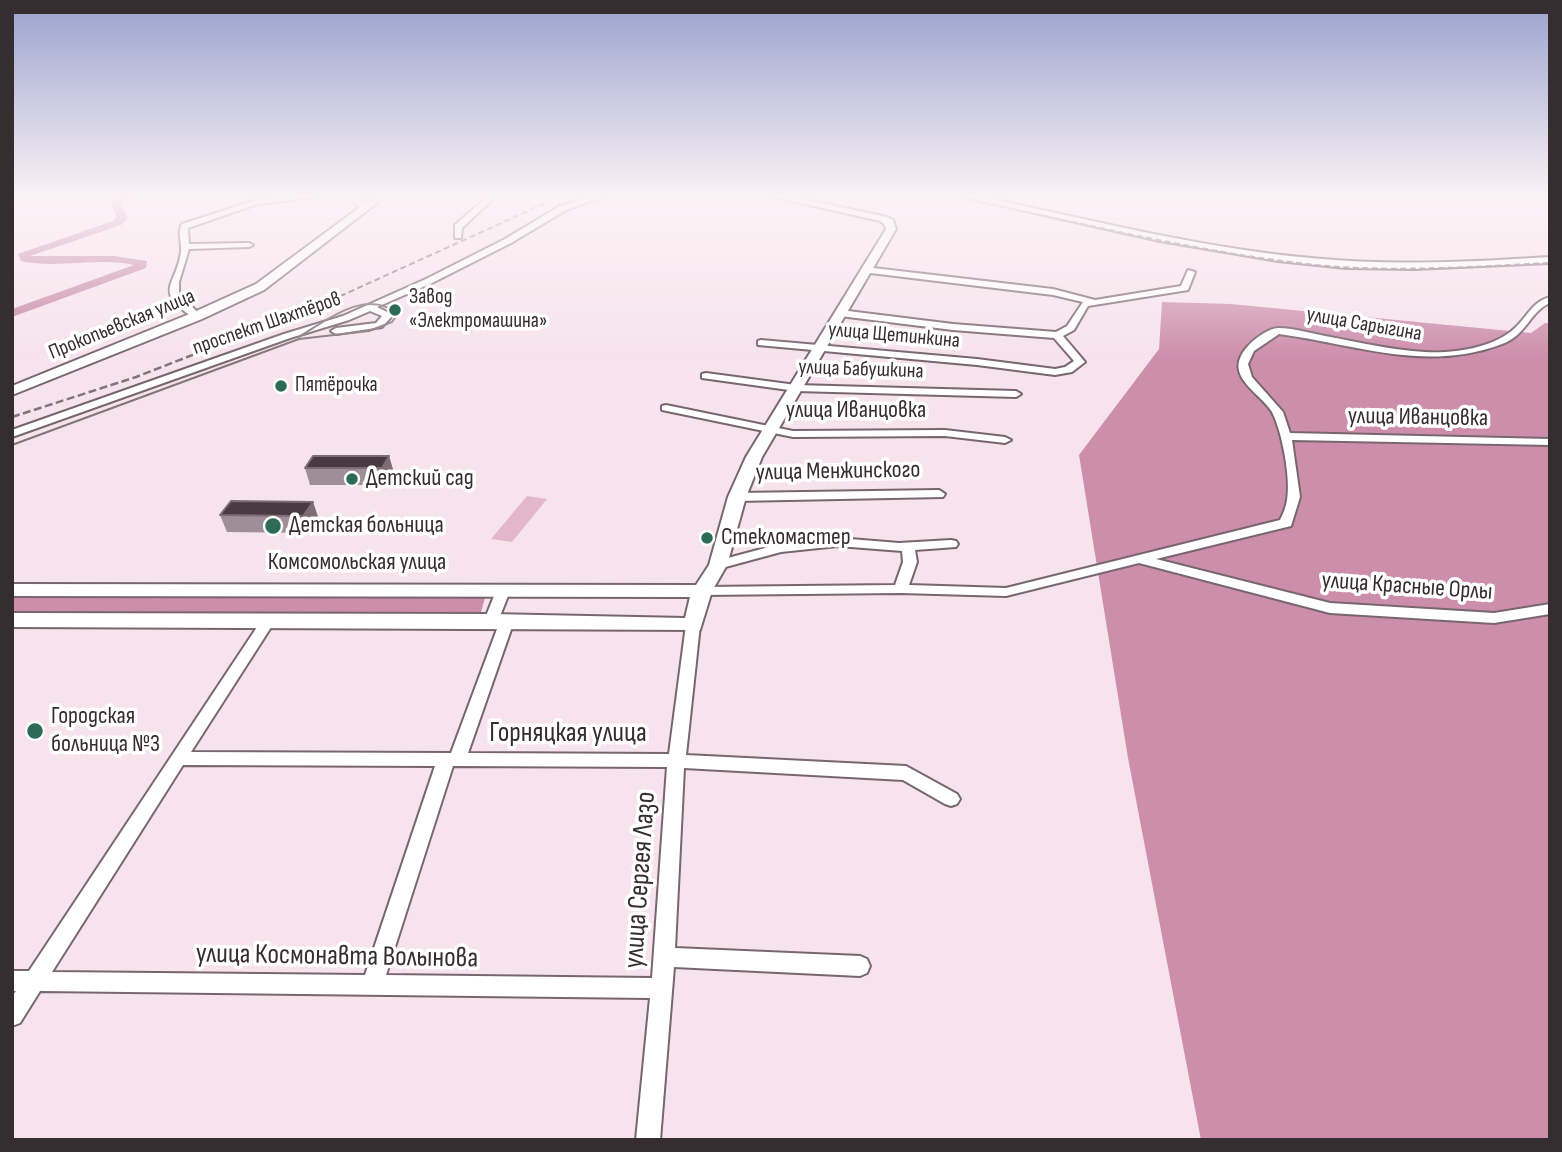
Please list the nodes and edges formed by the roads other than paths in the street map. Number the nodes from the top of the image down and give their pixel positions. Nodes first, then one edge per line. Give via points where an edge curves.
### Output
1 (184, 250) edge
2 (309, 250) edge
3 (490, 250) edge
4 (878, 250) edge
5 (1231, 250) edge
6 (1550, 260) edge
7 (865, 270) junction
8 (1191, 272) dead end
9 (1550, 300) edge
10 (1091, 301) junction
11 (371, 308) junction
12 (840, 313) junction
13 (197, 316) junction
14 (346, 318) junction
15 (1057, 335) junction
16 (761, 344) dead end
17 (818, 349) junction
18 (706, 376) dead end
19 (796, 388) junction
20 (12, 391) edge
21 (1016, 394) dead end
22 (666, 408) dead end
23 (770, 431) junction
24 (12, 434) edge
25 (1286, 436) junction
26 (1005, 440) dead end
27 (1550, 442) edge
28 (939, 494) dead end
29 (737, 496) junction
30 (951, 544) dead end
31 (908, 547) junction
32 (1140, 560) junction
33 (719, 565) junction
34 (901, 589) junction
35 (12, 590) edge
36 (503, 591) junction
37 (702, 591) junction
38 (1550, 609) edge
39 (12, 620) edge
40 (268, 621) junction
41 (499, 621) junction
42 (693, 625) junction
43 (178, 758) junction
44 (452, 760) junction
45 (676, 763) junction
46 (951, 799) dead end
47 (663, 957) junction
48 (860, 966) dead end
49 (12, 981) edge
50 (36, 981) junction
51 (372, 985) junction
52 (662, 988) junction
53 (12, 1016) edge
54 (649, 1140) edge

1 - 13 street via 172,292 176,302
2 - 13 main road, Прокопьевская улица via 260,287
3 - 11 street, проспект Шахтёров
4 - 7 main road
5 - 6 main road via 1302,261 1414,265
7 - 10 street via 1053,292
7 - 12 main road
8 - 10 street via 1185,288
9 - 25 street, улица Сарыгина via 1535,306 1516,335 1445,355 1399,352 1277,331 1251,349 1243,365 1247,377 1277,412
10 - 15 street via 1079,310 1071,328
11 - 14 street, проспект Шахтёров
11 - 14 street via 388,316 379,325 337,331
12 - 15 street
12 - 17 main road
13 - 20 main road, Прокопьевская улица
14 - 24 street, проспект Шахтёров
15 - 17 street, улица Щетинкина via 1078,358 1078,366 1055,372
16 - 17 street, улица Щетинкина
17 - 19 main road
18 - 19 street, улица Бабушкина
19 - 21 street, улица Бабушкина
19 - 23 main road
22 - 23 street, улица Иванцовка
23 - 26 street, улица Иванцовка via 810,435 945,433
23 - 29 main road
25 - 27 street, улица Иванцовка
25 - 32 street via 1294,498 1286,523
28 - 29 street, улица Менжинского
29 - 33 main road
30 - 31 street
31 - 33 street via 838,542 780,548
31 - 34 street via 910,562
32 - 34 street via 1006,592
32 - 38 street, улица Красные Орлы via 1330,608 1494,618
33 - 37 main road
34 - 37 street
35 - 36 main road, Комсомольская улица
36 - 37 main road, Комсомольская улица
36 - 41 street
37 - 42 main road
39 - 40 main road
40 - 41 main road
40 - 43 street
41 - 42 main road
41 - 44 street
42 - 45 street, улица Сергея Лазо
43 - 44 street, Горняцкая улица
43 - 50 street
44 - 45 street, Горняцкая улица
44 - 51 street
45 - 46 street, Горняцкая улица via 906,773
45 - 47 street, улица Сергея Лазо
47 - 48 street
47 - 52 street, улица Сергея Лазо
49 - 50 street, улица Космонавта Волынова
50 - 51 street, улица Космонавта Волынова
50 - 53 street
51 - 52 street, улица Космонавта Волынова
52 - 54 street, улица Сергея Лазо

